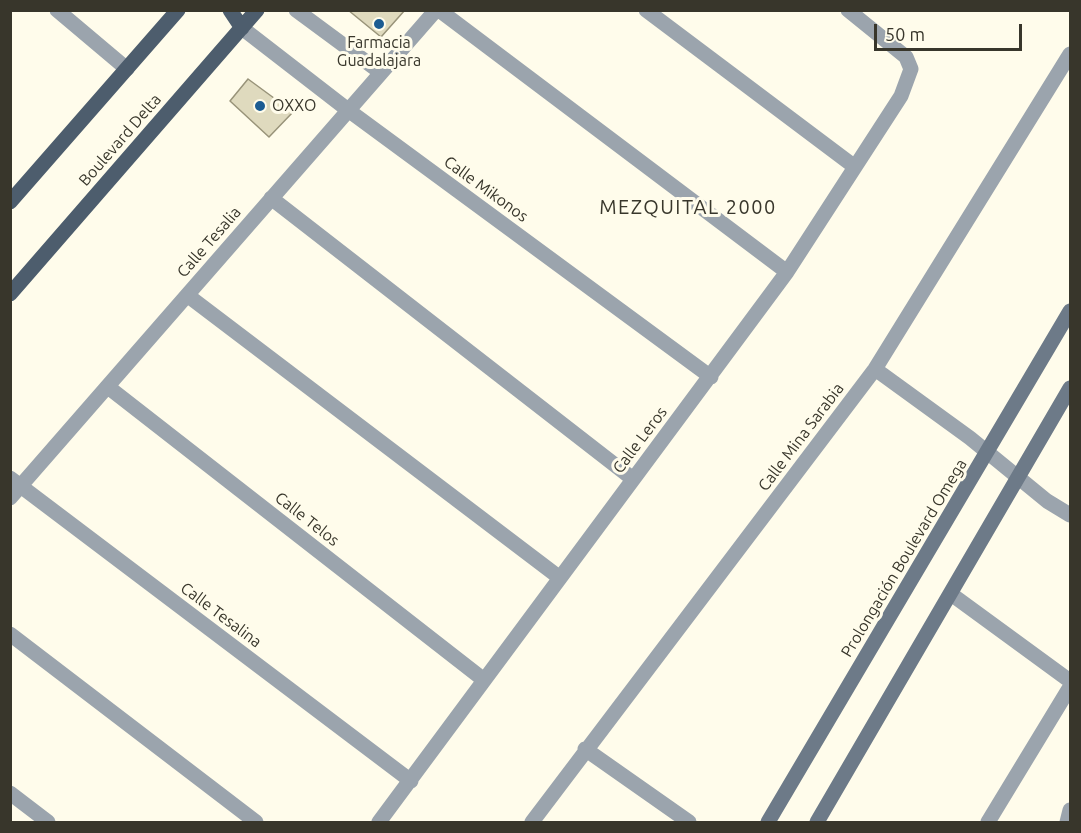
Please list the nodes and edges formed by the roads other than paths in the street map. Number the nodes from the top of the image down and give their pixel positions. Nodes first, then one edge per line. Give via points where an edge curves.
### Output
1 (57, 10) edge
2 (178, 10) edge
3 (230, 10) edge
4 (257, 10) edge
5 (296, 10) edge
6 (437, 10) edge
7 (646, 10) edge
8 (848, 10) edge
9 (242, 28) junction
10 (1071, 54) edge
11 (127, 69) junction
12 (380, 72) junction
13 (348, 110) junction
14 (855, 166) junction
15 (271, 198) junction
16 (10, 202) edge
17 (787, 273) junction
18 (10, 294) edge
19 (187, 295) junction
20 (1071, 311) edge
21 (875, 369) junction
22 (711, 377) junction
23 (108, 387) junction
24 (1071, 388) edge
25 (987, 453) junction
26 (1018, 476) junction
27 (633, 479) junction
28 (14, 487) edge
29 (1071, 515) edge
30 (560, 578) junction
31 (951, 594) junction
32 (10, 634) edge
33 (484, 680) junction
34 (1071, 681) edge
35 (1071, 687) edge
36 (585, 749) junction
37 (411, 781) junction
38 (10, 793) edge
39 (1071, 810) edge
40 (48, 822) edge
41 (256, 822) edge
42 (379, 822) edge
43 (532, 822) edge
44 (689, 822) edge
45 (768, 822) edge
46 (817, 822) edge
47 (988, 822) edge
48 (1067, 822) edge

1 - 11 street
2 - 11 main road
3 - 9 main road
4 - 9 main road, Boulevard Delta
5 - 12 street
6 - 12 street, Calle Tesalia
6 - 17 street
7 - 14 street
8 - 14 street, Calle Leros via 902,51 911,69 901,96
9 - 13 street, Calle Mikonos
9 - 18 main road, Boulevard Delta
10 - 21 street, Calle Mina Sarabia
11 - 16 main road
12 - 13 street, Calle Tesalia
13 - 15 street, Calle Tesalia
13 - 22 street, Calle Mikonos
14 - 17 street, Calle Leros
15 - 19 street, Calle Tesalia
15 - 27 street
17 - 22 street, Calle Leros
19 - 23 street, Calle Tesalia
19 - 30 street
20 - 25 street, Prolongación Boulevard Omega
21 - 25 street
21 - 36 street, Calle Mina Sarabia
22 - 27 street, Calle Leros
23 - 28 street, Calle Tesalia
23 - 33 street, Calle Telos
24 - 26 street
25 - 26 street
25 - 45 street, Prolongación Boulevard Omega
26 - 29 street
26 - 31 street
27 - 30 street, Calle Leros
28 - 37 street, Calle Tesalina
30 - 33 street, Calle Leros
31 - 34 street
31 - 46 street
32 - 41 street
33 - 37 street, Calle Leros
35 - 47 street
36 - 43 street, Calle Mina Sarabia
36 - 44 street
37 - 42 street, Calle Leros
38 - 40 street
39 - 48 street

